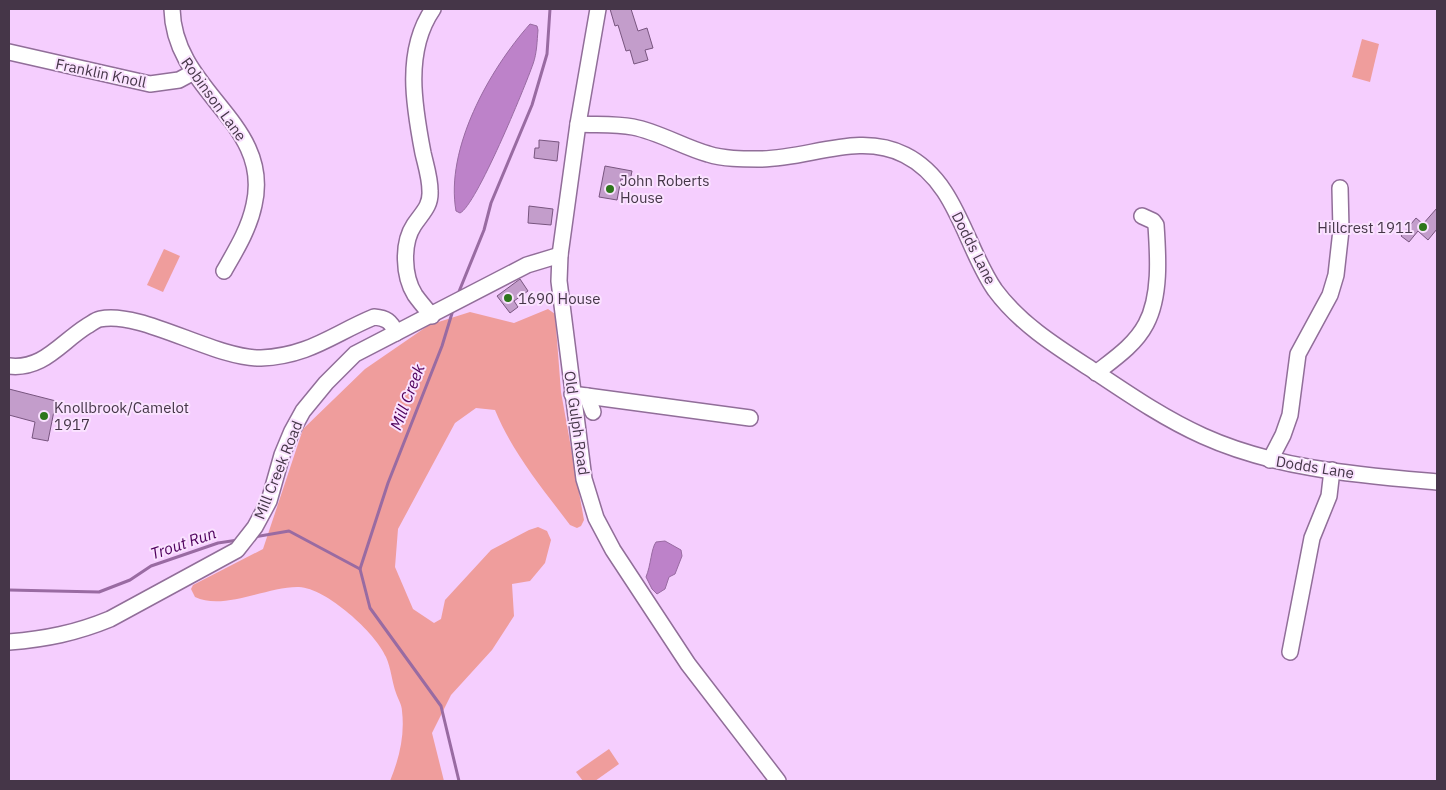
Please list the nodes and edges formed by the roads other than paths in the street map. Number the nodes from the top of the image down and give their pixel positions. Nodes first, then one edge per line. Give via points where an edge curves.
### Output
1 (172, 9) edge
2 (433, 9) edge
3 (598, 9) edge
4 (9, 52) edge
5 (192, 72) junction
6 (578, 124) junction
7 (1340, 188) dead end
8 (1142, 216) dead end
9 (560, 256) junction
10 (224, 271) dead end
11 (438, 312) junction
12 (396, 333) junction
13 (9, 366) edge
14 (1096, 373) junction
15 (572, 394) junction
16 (587, 396) junction
17 (593, 412) dead end
18 (750, 418) dead end
19 (1270, 460) junction
20 (1332, 470) junction
21 (1436, 481) edge
22 (9, 642) edge
23 (1290, 652) dead end
24 (778, 781) edge

1 - 5 street, Robinson Lane via 180,51
2 - 11 street via 421,27 414,81 430,193 426,210 410,233 406,261 414,294
3 - 6 street, Old Gulph Road
4 - 5 street, Franklin Knoll via 150,84 179,80
5 - 10 street, Robinson Lane via 240,132 255,167 257,187 254,205 244,234
6 - 9 street, Old Gulph Road
6 - 14 street, Dodds Lane via 633,127 710,155 728,158 761,160 862,145 893,149 908,156 942,188 954,206 982,270 1008,306 1047,340
7 - 19 street via 1341,230 1336,275 1330,295 1298,354 1290,415
8 - 14 street via 1156,225 1152,310 1137,338
9 - 11 street, Mill Creek Road via 527,264
9 - 15 street, Old Gulph Road
11 - 12 street, Mill Creek Road
12 - 13 street via 385,318 374,317 306,350 260,358 212,347 138,323 116,318 99,319 29,367
12 - 22 street, Mill Creek Road via 356,354 326,383 304,411 282,455 269,501 237,550 110,619 69,634
14 - 19 street, Dodds Lane via 1176,423
15 - 16 street
15 - 24 street, Old Gulph Road via 584,479 596,518 688,664
16 - 17 street
16 - 18 street
19 - 20 street, Dodds Lane
20 - 21 street, Dodds Lane
20 - 23 street via 1329,496 1312,538

